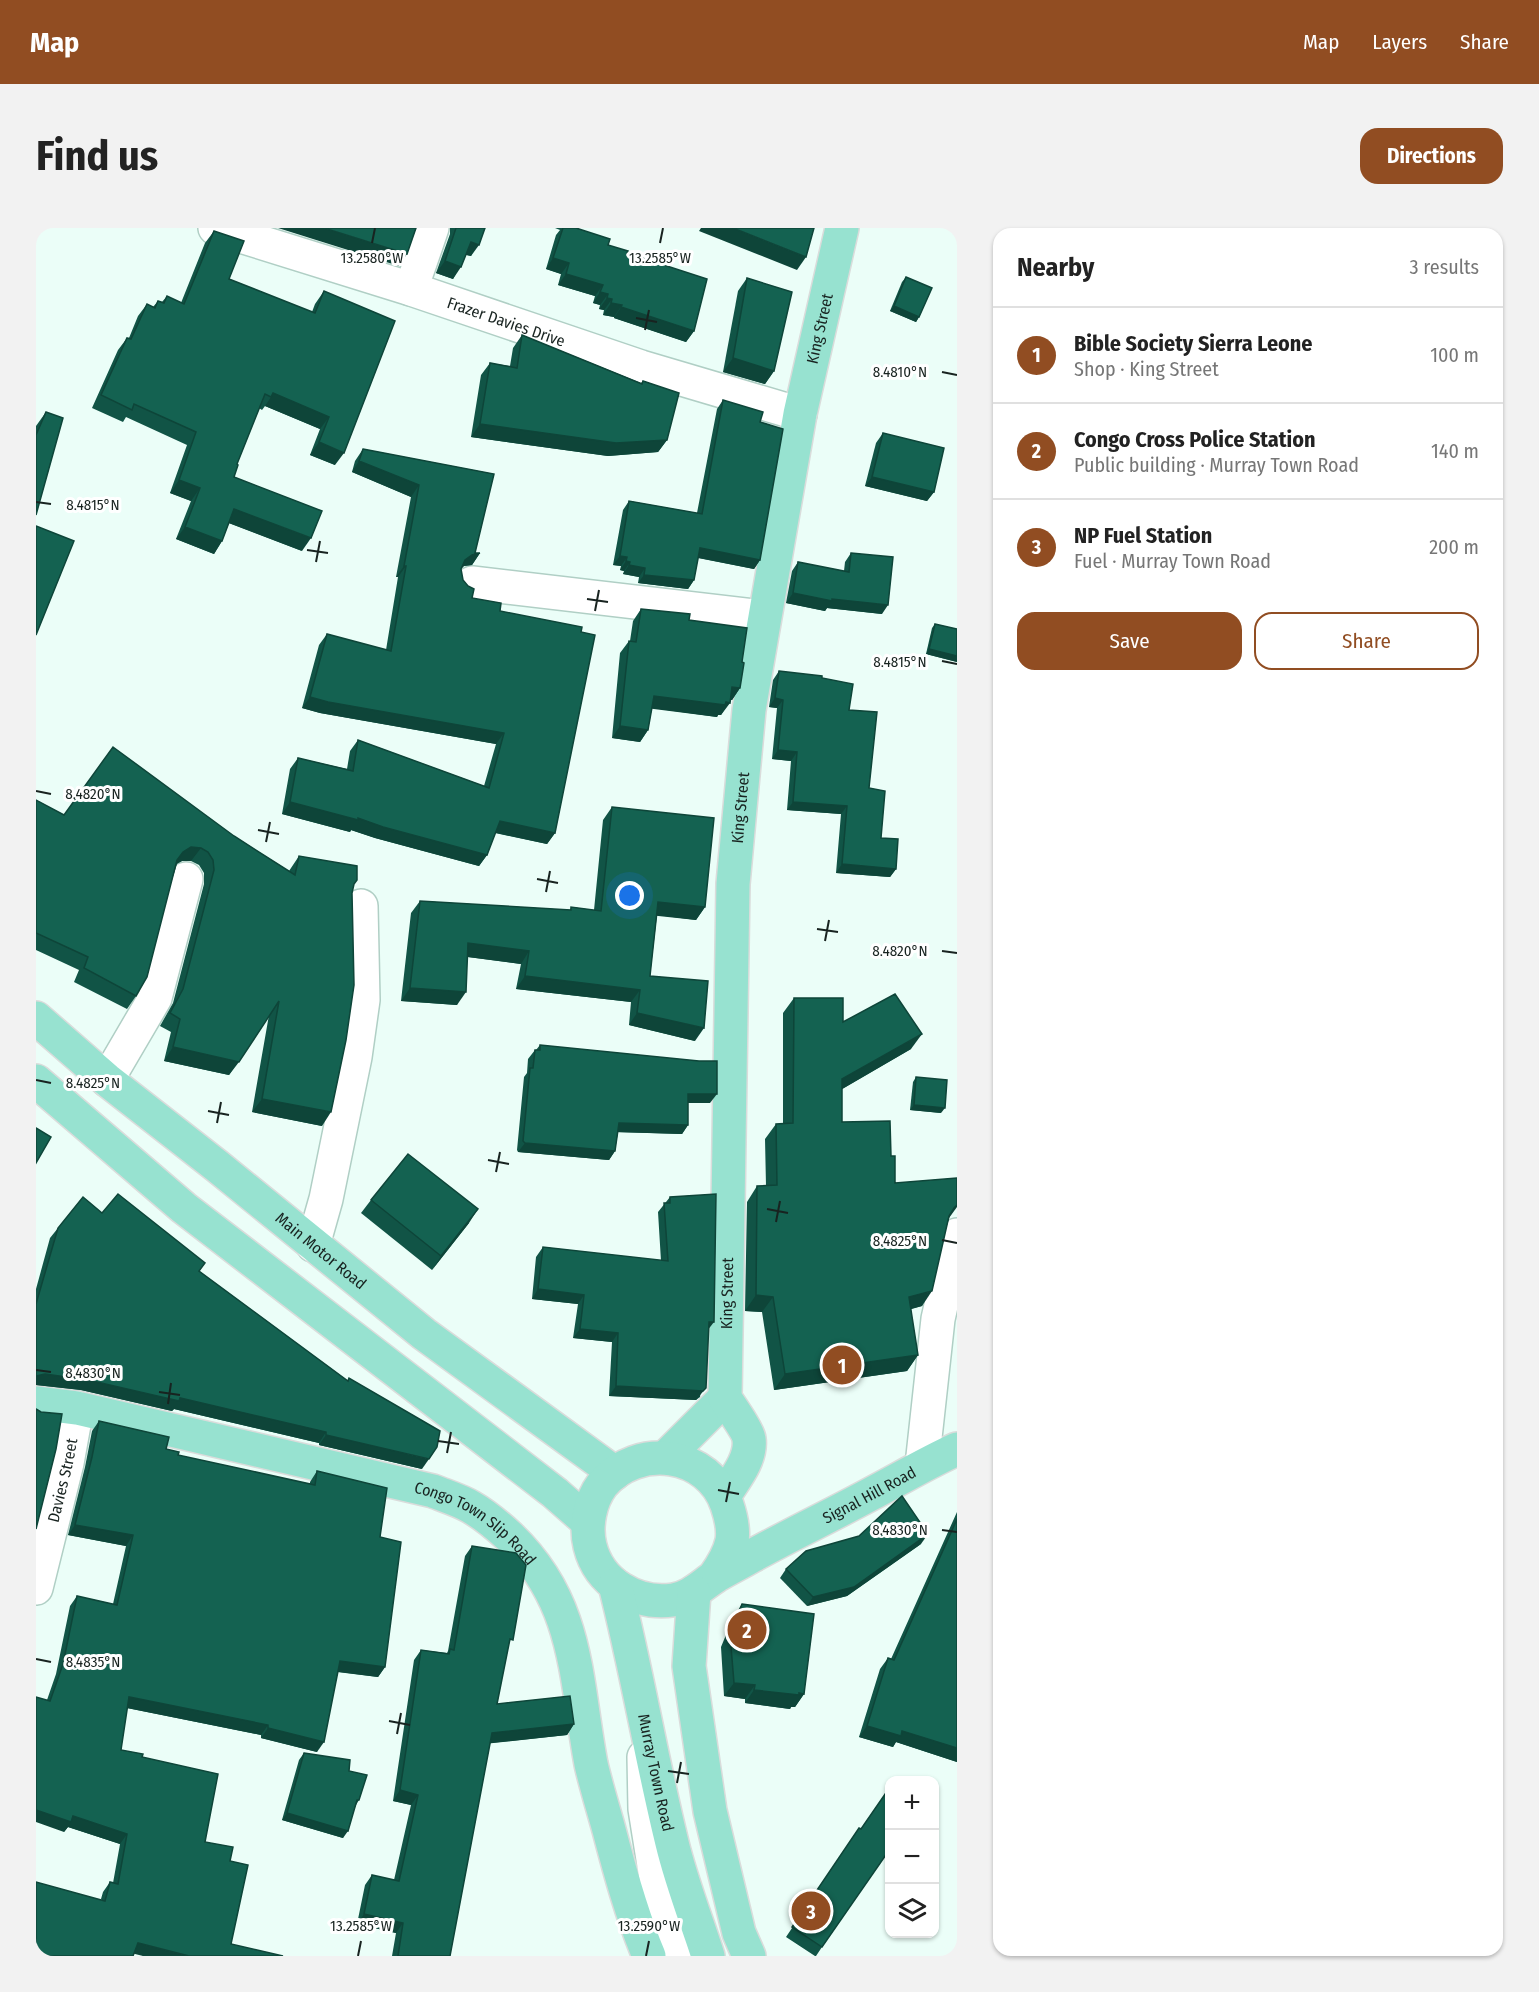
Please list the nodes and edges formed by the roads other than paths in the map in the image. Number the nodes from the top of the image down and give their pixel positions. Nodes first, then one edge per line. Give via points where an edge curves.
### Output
1 (215, 228) edge
2 (432, 228) edge
3 (842, 228) edge
4 (411, 289) junction
5 (800, 414) junction
6 (472, 583) dead end
7 (764, 617) junction
8 (186, 879) dead end
9 (361, 906) dead end
10 (36, 1018) edge
11 (106, 1080) junction
12 (36, 1081) edge
13 (957, 1235) edge
14 (313, 1245) junction
15 (725, 1398) junction
16 (36, 1403) edge
17 (77, 1408) junction
18 (957, 1449) edge
19 (666, 1457) junction
20 (922, 1465) junction
21 (615, 1473) junction
22 (728, 1507) junction
23 (588, 1522) junction
24 (781, 1540) junction
25 (615, 1585) junction
26 (704, 1585) junction
27 (36, 1588) edge
28 (644, 1722) junction
29 (645, 1946) edge
30 (676, 1956) edge
31 (708, 1956) edge
32 (749, 1956) edge

1 - 4 street, Frazer Davies Drive
2 - 4 street
3 - 5 main road, King Street
4 - 5 street, Frazer Davies Drive via 641,367
5 - 7 main road, King Street
6 - 7 street
7 - 15 main road, King Street via 748,710 733,884
8 - 11 street via 155,998
9 - 14 street via 363,1000 355,1058
10 - 11 main road, Main Motor Road
11 - 14 main road, Main Motor Road
12 - 23 main road via 184,1208
13 - 20 street via 938,1319
14 - 21 main road, Main Motor Road via 424,1334
15 - 19 main road
15 - 22 main road via 749,1438
16 - 17 main road, Congo Town Slip Road
17 - 27 street, Davies Street
17 - 29 main road, Congo Town Slip Road via 433,1491 471,1507 498,1526 524,1551 542,1576 568,1630 591,1765
18 - 20 main road, Signal Hill Road
19 - 21 main road via 631,1463
19 - 22 main road via 690,1463 710,1476
20 - 24 main road, Signal Hill Road
21 - 23 main road via 601,1486
22 - 24 main road
22 - 26 main road via 732,1539 726,1560
23 - 25 main road via 598,1568
24 - 26 main road, Signal Hill Road
25 - 26 main road via 633,1596 654,1601 675,1600
25 - 28 main road, Murray Town Road
26 - 32 main road via 689,1666 710,1810 739,1933
28 - 30 street via 645,1809 663,1922
28 - 31 main road, Murray Town Road via 673,1846

